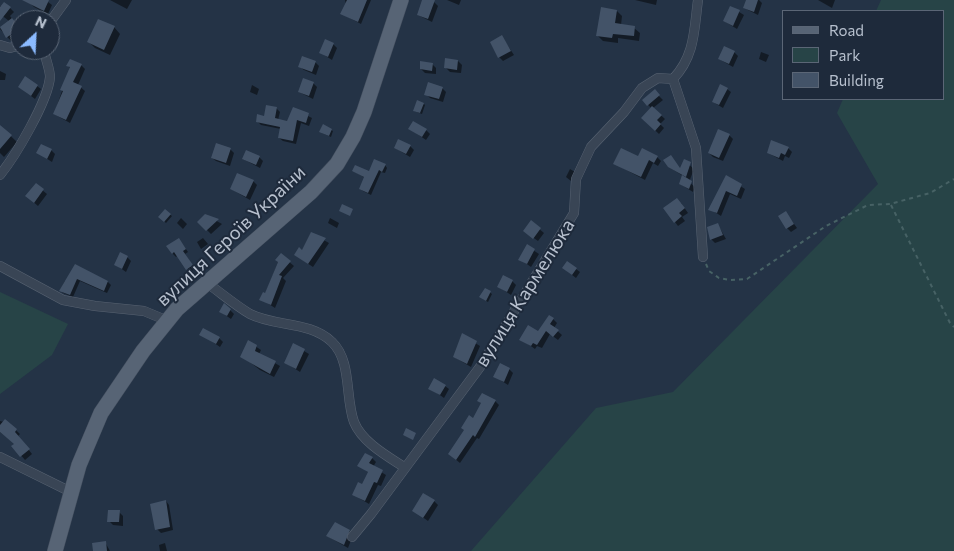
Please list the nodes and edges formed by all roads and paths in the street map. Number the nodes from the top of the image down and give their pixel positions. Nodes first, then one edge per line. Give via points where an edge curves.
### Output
1 (401, 0) edge
2 (698, 0) edge
3 (46, 60) edge
4 (673, 79) junction
5 (0, 175) edge
6 (954, 179) edge
7 (890, 204) junction
8 (703, 257) joint
9 (0, 266) edge
10 (207, 283) junction
11 (168, 321) junction
12 (954, 327) edge
13 (0, 458) edge
14 (404, 467) junction
15 (71, 492) junction
16 (352, 537) dead end
17 (55, 551) edge

1 - 10 main road, вулиця Героїв України via 364,112 337,164 311,192
2 - 4 street via 686,66
3 - 5 street via 50,75 47,89 24,140
4 - 8 street via 696,148
4 - 14 street, вулиця Кармелюка via 658,78 642,88 591,148 576,179 574,213 480,367
6 - 7 path via 930,194
7 - 8 path via 868,205 826,226 747,279 719,278 709,272
7 - 12 path
9 - 11 street via 63,300 144,311
10 - 11 main road, вулиця Героїв України
10 - 14 street via 252,314 316,331 333,342 342,358 354,422 363,436
11 - 15 main road, вулиця Героїв України via 100,413
13 - 15 street
14 - 16 street, вулиця Кармелюка
15 - 17 main road, вулиця Героїв України

